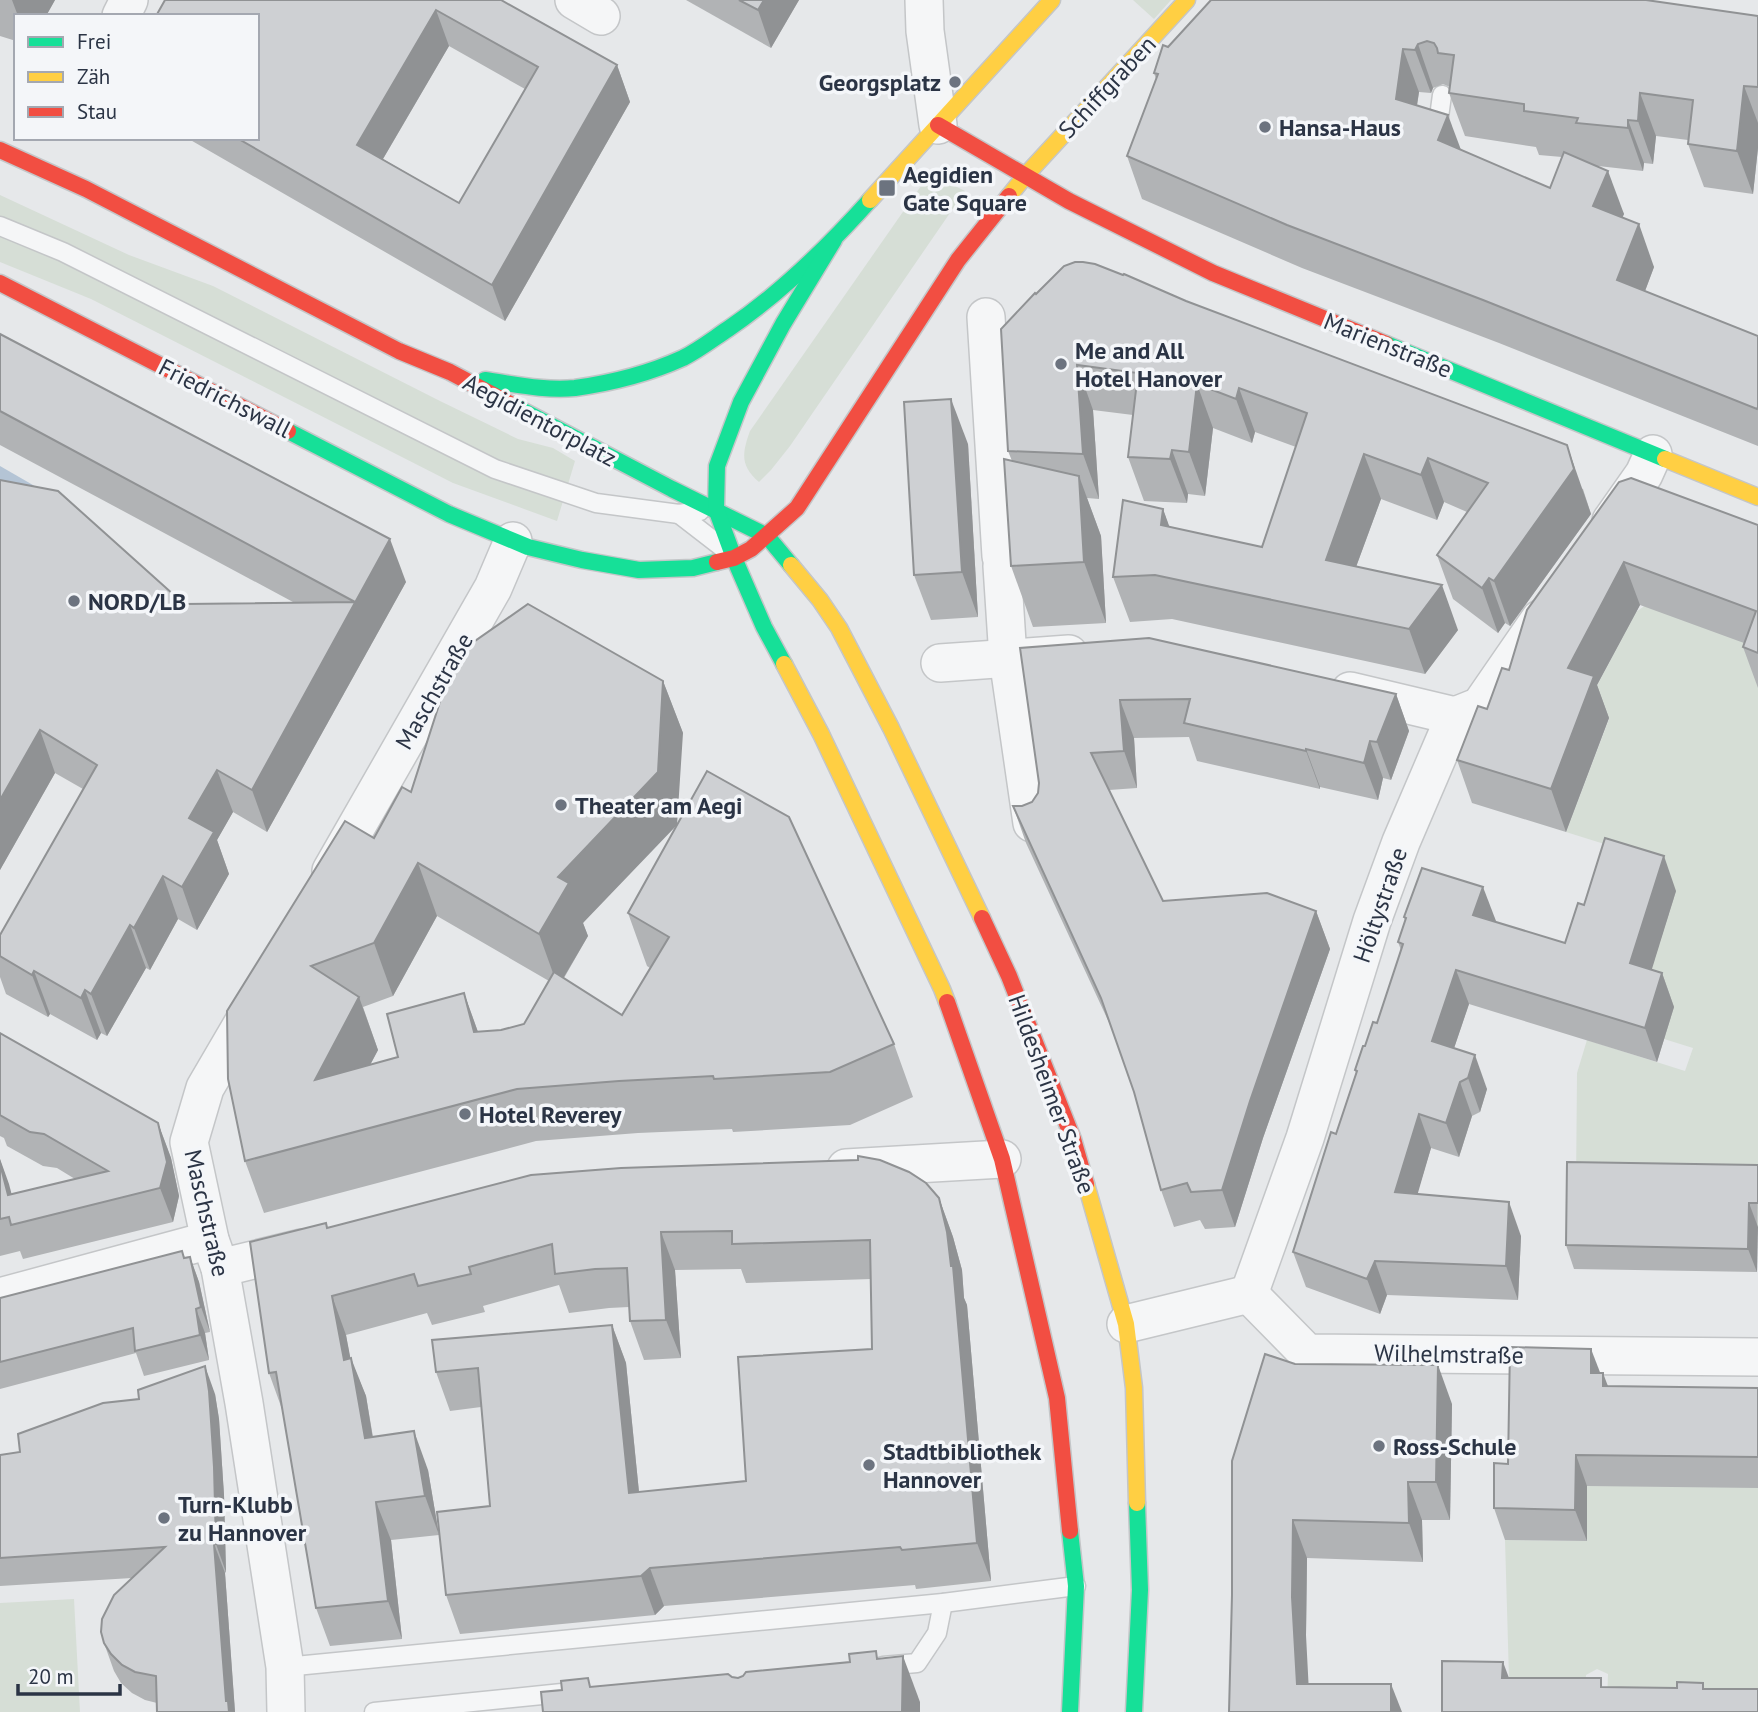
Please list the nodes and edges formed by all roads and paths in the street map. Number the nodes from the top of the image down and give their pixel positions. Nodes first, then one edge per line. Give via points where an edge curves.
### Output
1 (924, 0) edge
2 (1052, 0) edge
3 (1187, 0) edge
4 (1442, 95) edge
5 (1439, 117) edge
6 (938, 125) junction
7 (0, 150) edge
8 (1026, 175) junction
9 (0, 226) edge
10 (834, 240) junction
11 (0, 283) edge
12 (986, 317) dead end
13 (450, 372) junction
14 (1653, 454) junction
15 (1758, 497) edge
16 (716, 509) junction
17 (679, 514) junction
18 (767, 536) junction
19 (513, 541) junction
20 (1592, 547) edge
21 (734, 558) junction
22 (1559, 593) edge
23 (1098, 652) edge
24 (1022, 658) junction
25 (940, 663) dead end
26 (1320, 684) edge
27 (1455, 716) junction
28 (1032, 823) edge
29 (313, 901) edge
30 (266, 983) edge
31 (1002, 1159) junction
32 (816, 1170) edge
33 (329, 1242) edge
34 (215, 1254) junction
35 (1249, 1294) junction
36 (0, 1297) edge
37 (1126, 1324) junction
38 (1758, 1357) edge
39 (1076, 1586) junction
40 (943, 1603) junction
41 (285, 1667) junction
42 (862, 1668) edge
43 (577, 1692) edge
44 (286, 1712) edge
45 (374, 1712) edge
46 (1070, 1712) edge
47 (1134, 1712) edge

1 - 6 street
2 - 6 main road, Aegidientorplatz
3 - 8 main road, Schiffgraben
4 - 5 lane
6 - 8 main road
6 - 10 main road, Aegidientorplatz
7 - 13 main road via 86,189 399,351
8 - 14 main road, Marienstraße via 1213,273
8 - 18 main road via 958,260 797,508
9 - 17 lane via 63,252 495,469 596,503
10 - 13 main road, Aegidientorplatz via 759,308 699,349 629,377 574,388 542,388
10 - 16 main road, Aegidientorplatz via 741,402 717,467
11 - 19 main road, Friedrichswall via 449,514
12 - 24 street via 1002,561
13 - 16 main road, Aegidientorplatz
14 - 15 main road, Marienstraße
14 - 20 street
16 - 17 lane
16 - 18 main road, Aegidientorplatz
16 - 21 main road, Aegidientorplatz
17 - 21 lane
18 - 21 main road
18 - 37 main road, Hildesheimer Straße via 839,628 1009,976 1073,1139
19 - 21 main road via 639,570 693,568
19 - 29 street, Maschstraße via 493,588
21 - 31 main road via 942,989
22 - 27 street via 1480,706
23 - 24 street
24 - 25 street
24 - 28 street
26 - 27 street
27 - 35 street, Höltystraße via 1372,921 1305,1138
30 - 34 street, Maschstraße via 177,1135
31 - 32 street
31 - 39 main road via 1057,1398
33 - 34 street
34 - 36 street
34 - 41 street, Maschstraße via 244,1403
35 - 37 street
35 - 38 street, Wilhelmstraße via 1307,1353
37 - 47 main road, Hildesheimer Straße via 1134,1388 1140,1590
39 - 40 lane
39 - 46 main road
40 - 41 lane
40 - 42 lane via 937,1633 917,1663
41 - 44 street, Maschstraße
43 - 45 lane

